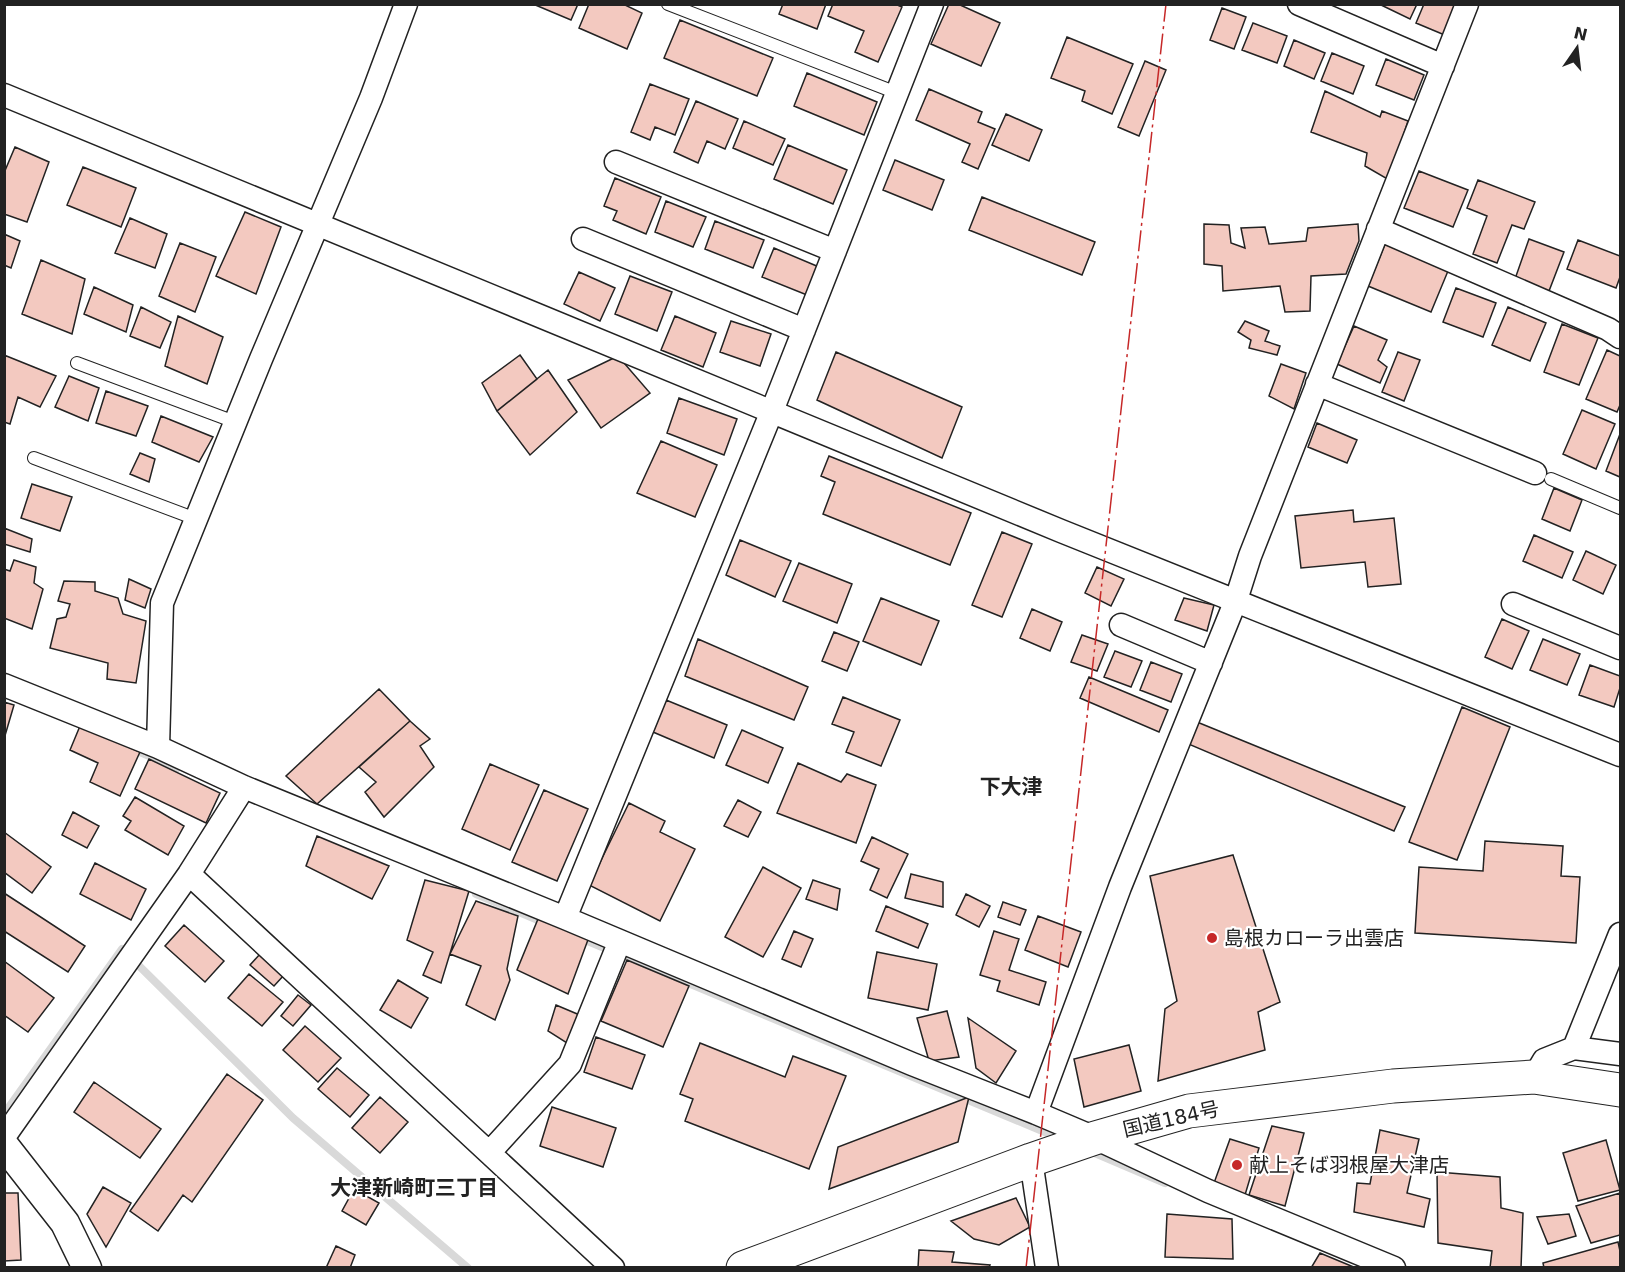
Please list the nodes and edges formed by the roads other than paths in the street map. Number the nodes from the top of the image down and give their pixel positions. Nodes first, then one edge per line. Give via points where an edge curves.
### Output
1 (406, 4) edge
2 (668, 4) edge
3 (932, 4) edge
4 (1299, 4) edge
5 (1467, 4) edge
6 (1443, 66) junction
7 (897, 93) junction
8 (4, 95) edge
9 (616, 162) dead end
10 (318, 225) junction
11 (1378, 229) junction
12 (583, 239) dead end
13 (835, 251) junction
14 (804, 330) junction
15 (1620, 337) edge
16 (77, 363) dead end
17 (1317, 384) junction
18 (772, 411) junction
19 (235, 422) junction
20 (34, 458) dead end
21 (1543, 476) joint
22 (1620, 508) edge
23 (196, 519) junction
24 (1236, 600) junction
25 (1514, 604) dead end
26 (1120, 626) dead end
27 (1620, 648) edge
28 (1211, 663) junction
29 (4, 685) edge
30 (158, 747) junction
31 (1620, 755) edge
32 (244, 787) junction
33 (189, 874) junction
34 (565, 918) junction
35 (1620, 934) edge
36 (619, 942) junction
37 (1574, 1048) junction
38 (1620, 1054) edge
39 (1534, 1077) junction
40 (1620, 1090) edge
41 (1036, 1113) junction
42 (4, 1137) edge
43 (1095, 1138) junction
44 (4, 1145) edge
45 (490, 1152) junction
46 (1031, 1160) junction
47 (87, 1268) edge
48 (613, 1268) edge
49 (743, 1268) edge
50 (1047, 1268) edge
51 (1394, 1268) edge

1 - 10 street
2 - 7 lane
3 - 7 street
4 - 6 street
5 - 6 street
6 - 11 street
7 - 13 street
8 - 10 street
9 - 13 street
10 - 18 street
10 - 19 street
11 - 15 street
11 - 17 street
12 - 14 street
13 - 14 street
14 - 18 street
16 - 19 lane
17 - 21 street
17 - 24 street
18 - 24 street
18 - 34 street
19 - 23 street
20 - 23 lane
21 - 22 lane
23 - 30 street via 162,603
24 - 28 street
24 - 31 street
25 - 27 street
26 - 28 street
28 - 41 street via 1120,887
29 - 30 street
30 - 32 street
32 - 33 street
32 - 34 street
33 - 42 street
33 - 45 street
34 - 36 street
35 - 37 street
36 - 41 street
36 - 45 street via 570,1064
37 - 38 street
37 - 39 street via 1544,1060
39 - 40 highway, 国道184号
39 - 43 highway, 国道184号 via 1393,1086 1201,1109
41 - 43 street
43 - 46 highway, 国道184号
43 - 51 street via 1208,1191
44 - 47 street via 65,1223
45 - 48 street
46 - 49 highway, 国道184号
46 - 50 street

